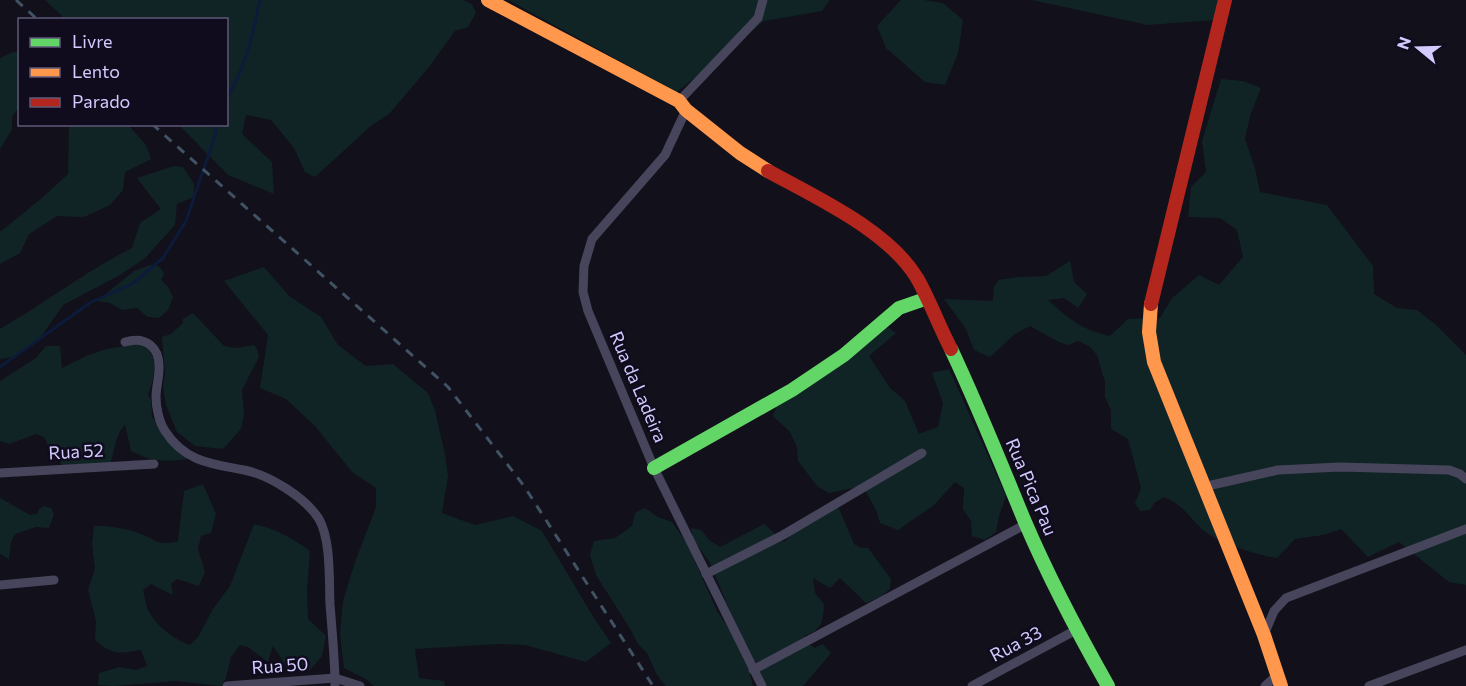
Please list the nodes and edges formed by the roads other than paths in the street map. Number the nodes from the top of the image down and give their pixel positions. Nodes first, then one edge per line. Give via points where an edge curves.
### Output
1 (488, 0) edge
2 (763, 0) edge
3 (1225, 0) edge
4 (682, 106) junction
5 (925, 299) junction
6 (125, 342) dead end
7 (922, 453) dead end
8 (154, 464) dead end
9 (654, 468) junction
10 (0, 473) edge
11 (1466, 479) edge
12 (1203, 487) junction
13 (1026, 524) junction
14 (1466, 529) edge
15 (706, 574) junction
16 (54, 580) dead end
17 (0, 585) edge
18 (1076, 630) junction
19 (1264, 635) junction
20 (1466, 650) edge
21 (753, 670) junction
22 (1279, 681) edge
23 (335, 682) edge
24 (227, 686) edge
25 (360, 686) edge
26 (762, 686) edge
27 (972, 686) edge
28 (1108, 686) edge
29 (1265, 686) edge
30 (1370, 686) edge

1 - 4 street, Rua Pica Pau
2 - 4 street, Rua da Ladeira via 758,18
3 - 12 street via 1148,322 1154,362
4 - 5 street, Rua Pica Pau via 741,153 878,236 906,262
4 - 9 street, Rua da Ladeira via 665,155 592,239 584,266 583,292 588,311
5 - 9 street via 902,304 869,336 812,379
5 - 13 street, Rua Pica Pau via 976,402
6 - 23 street via 148,342 156,353 160,366 156,396 159,417 174,442 209,465 244,470 273,480 319,519 327,549
7 - 15 street via 783,535
8 - 10 street, Rua 52
9 - 15 street, Rua da Ladeira
11 - 12 street via 1449,470 1340,467 1278,470
12 - 19 street
13 - 18 street, Rua Pica Pau
13 - 21 street
14 - 19 street via 1286,598 1274,611
15 - 21 street, Rua da Ladeira
16 - 17 street
18 - 27 street, Rua 33
18 - 28 street, Rua Pica Pau
19 - 22 street
20 - 30 street
21 - 26 street, Rua da Ladeira
22 - 29 street
23 - 24 street, Rua 50
23 - 25 street

